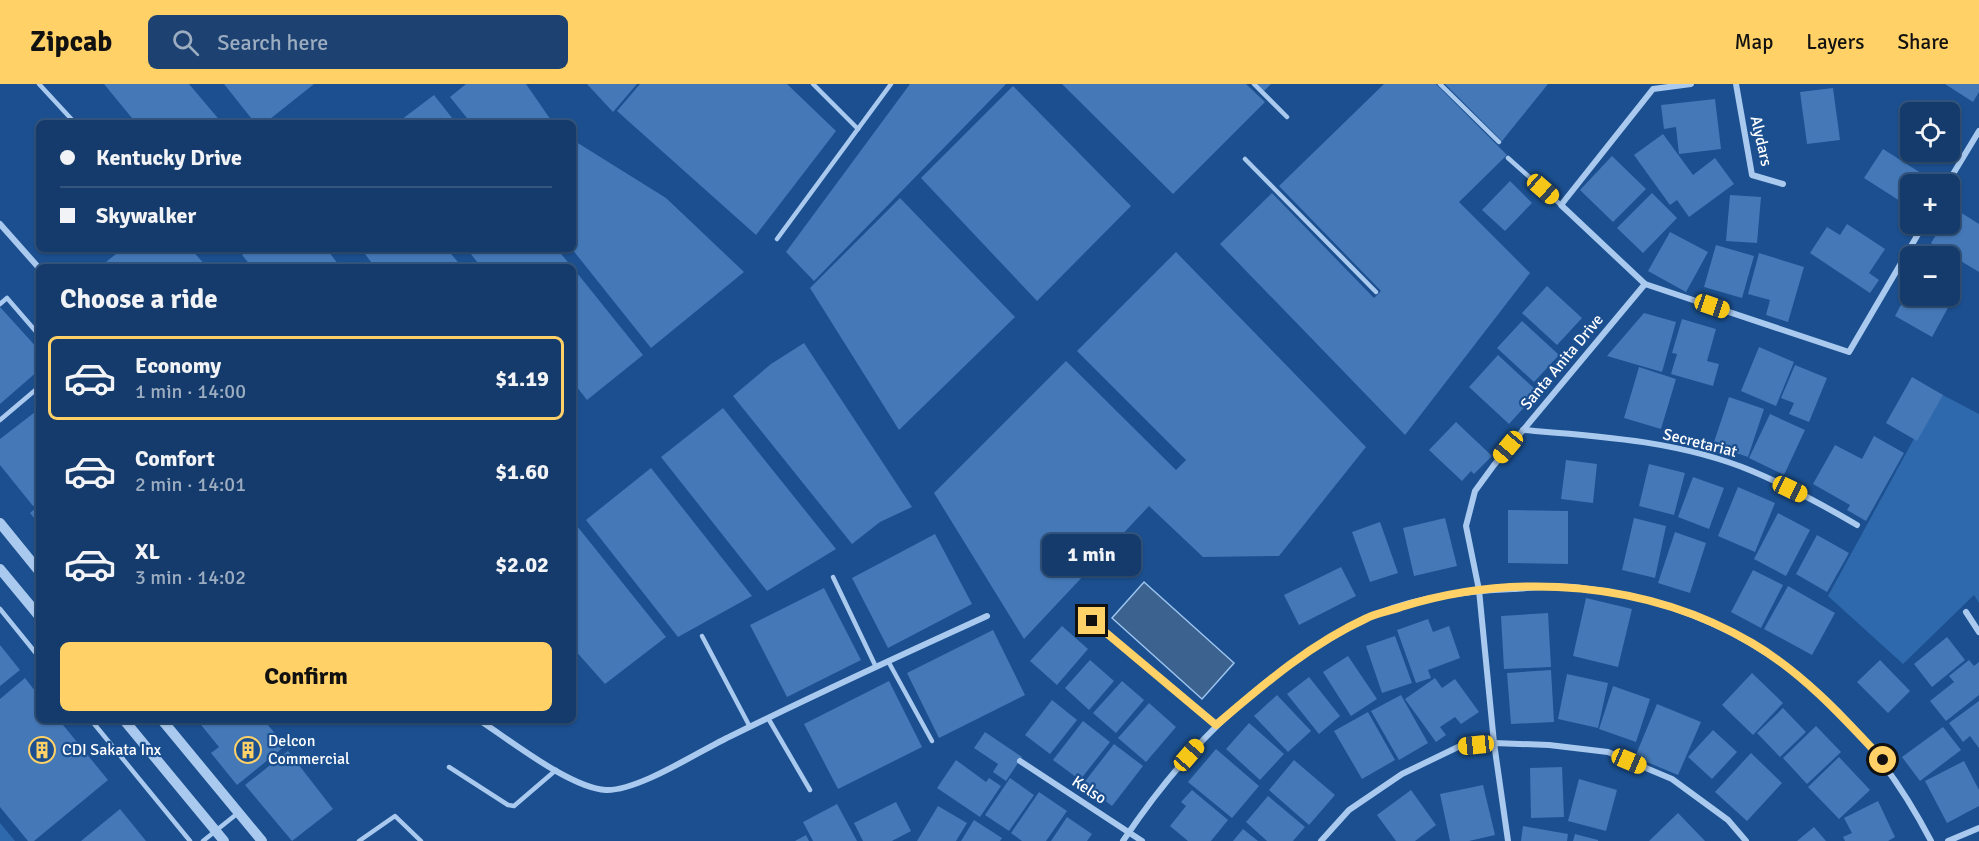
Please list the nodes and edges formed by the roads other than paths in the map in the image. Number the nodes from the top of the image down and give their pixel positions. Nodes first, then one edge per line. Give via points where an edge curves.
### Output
1 (39, 84) edge
2 (813, 84) edge
3 (891, 84) edge
4 (1254, 84) edge
5 (1440, 84) edge
6 (1691, 84) edge
7 (1736, 84) edge
8 (1287, 117) dead end
9 (72, 120) edge
10 (858, 129) junction
11 (1979, 131) edge
12 (1500, 142) dead end
13 (1508, 158) dead end
14 (1245, 159) dead end
15 (1953, 174) edge
16 (1783, 184) dead end
17 (1561, 205) junction
18 (0, 224) edge
19 (1918, 234) edge
20 (777, 238) dead end
21 (36, 265) edge
22 (1645, 284) junction
23 (1376, 292) dead end
24 (0, 304) edge
25 (36, 332) edge
26 (36, 390) edge
27 (0, 420) edge
28 (1523, 430) junction
29 (0, 523) edge
30 (1857, 525) dead end
31 (36, 567) edge
32 (0, 569) edge
33 (833, 577) dead end
34 (1479, 590) junction
35 (0, 609) edge
36 (36, 612) edge
37 (1966, 612) dead end
38 (987, 615) dead end
39 (1092, 621) dead end
40 (1979, 632) edge
41 (702, 636) dead end
42 (36, 653) edge
43 (888, 661) junction
44 (876, 667) junction
45 (768, 718) junction
46 (93, 723) edge
47 (126, 723) edge
48 (164, 723) edge
49 (484, 723) edge
50 (1216, 725) junction
51 (750, 727) junction
52 (932, 741) dead end
53 (1494, 743) junction
54 (1020, 761) dead end
55 (449, 767) dead end
56 (556, 770) junction
57 (810, 790) dead end
58 (239, 813) junction
59 (1979, 828) edge
60 (216, 831) junction
61 (1129, 832) junction
62 (190, 841) edge
63 (202, 841) edge
64 (224, 841) edge
65 (262, 841) edge
66 (359, 841) edge
67 (421, 841) edge
68 (1123, 841) edge
69 (1142, 841) edge
70 (1321, 841) edge
71 (1508, 841) edge
72 (1746, 841) edge
73 (1931, 841) edge
74 (1948, 841) edge

1 - 9 lane
2 - 10 lane
3 - 10 lane
4 - 8 lane
5 - 12 lane
6 - 17 street via 1653,89
7 - 16 street, Alydars via 1752,175
10 - 20 lane
11 - 15 street
13 - 17 lane
14 - 23 lane
17 - 22 street
18 - 21 street
19 - 22 street via 1849,352
22 - 28 street, Santa Anita Drive
24 - 25 lane via 7,298
26 - 27 lane
28 - 30 street, Secretariat via 1602,436 1691,452 1750,470
28 - 34 street, Santa Anita Drive via 1475,491 1466,526
29 - 31 street
32 - 36 street
33 - 44 lane
34 - 50 street via 1425,600 1367,618 1286,665
34 - 53 street, Santa Anita Drive
34 - 73 street via 1572,587 1624,595 1685,611 1752,643 1819,691 1883,760
35 - 42 lane
37 - 40 street
38 - 43 street
39 - 50 street
41 - 51 lane
43 - 44 street
43 - 52 lane
44 - 45 street
45 - 51 street
45 - 57 lane
46 - 62 lane
47 - 60 street
48 - 58 street
49 - 56 street
50 - 61 street
51 - 56 street via 639,783 619,789 604,790 576,783
53 - 70 street via 1458,747 1402,774 1349,810
53 - 71 street, Santa Anita Drive
53 - 72 street via 1608,752 1672,779 1728,820
54 - 61 street, Kelso
55 - 56 lane via 514,806
58 - 60 lane
58 - 65 street
59 - 74 street
60 - 63 lane
60 - 64 street
61 - 68 street
61 - 69 street, Kelso
66 - 67 lane via 394,816

